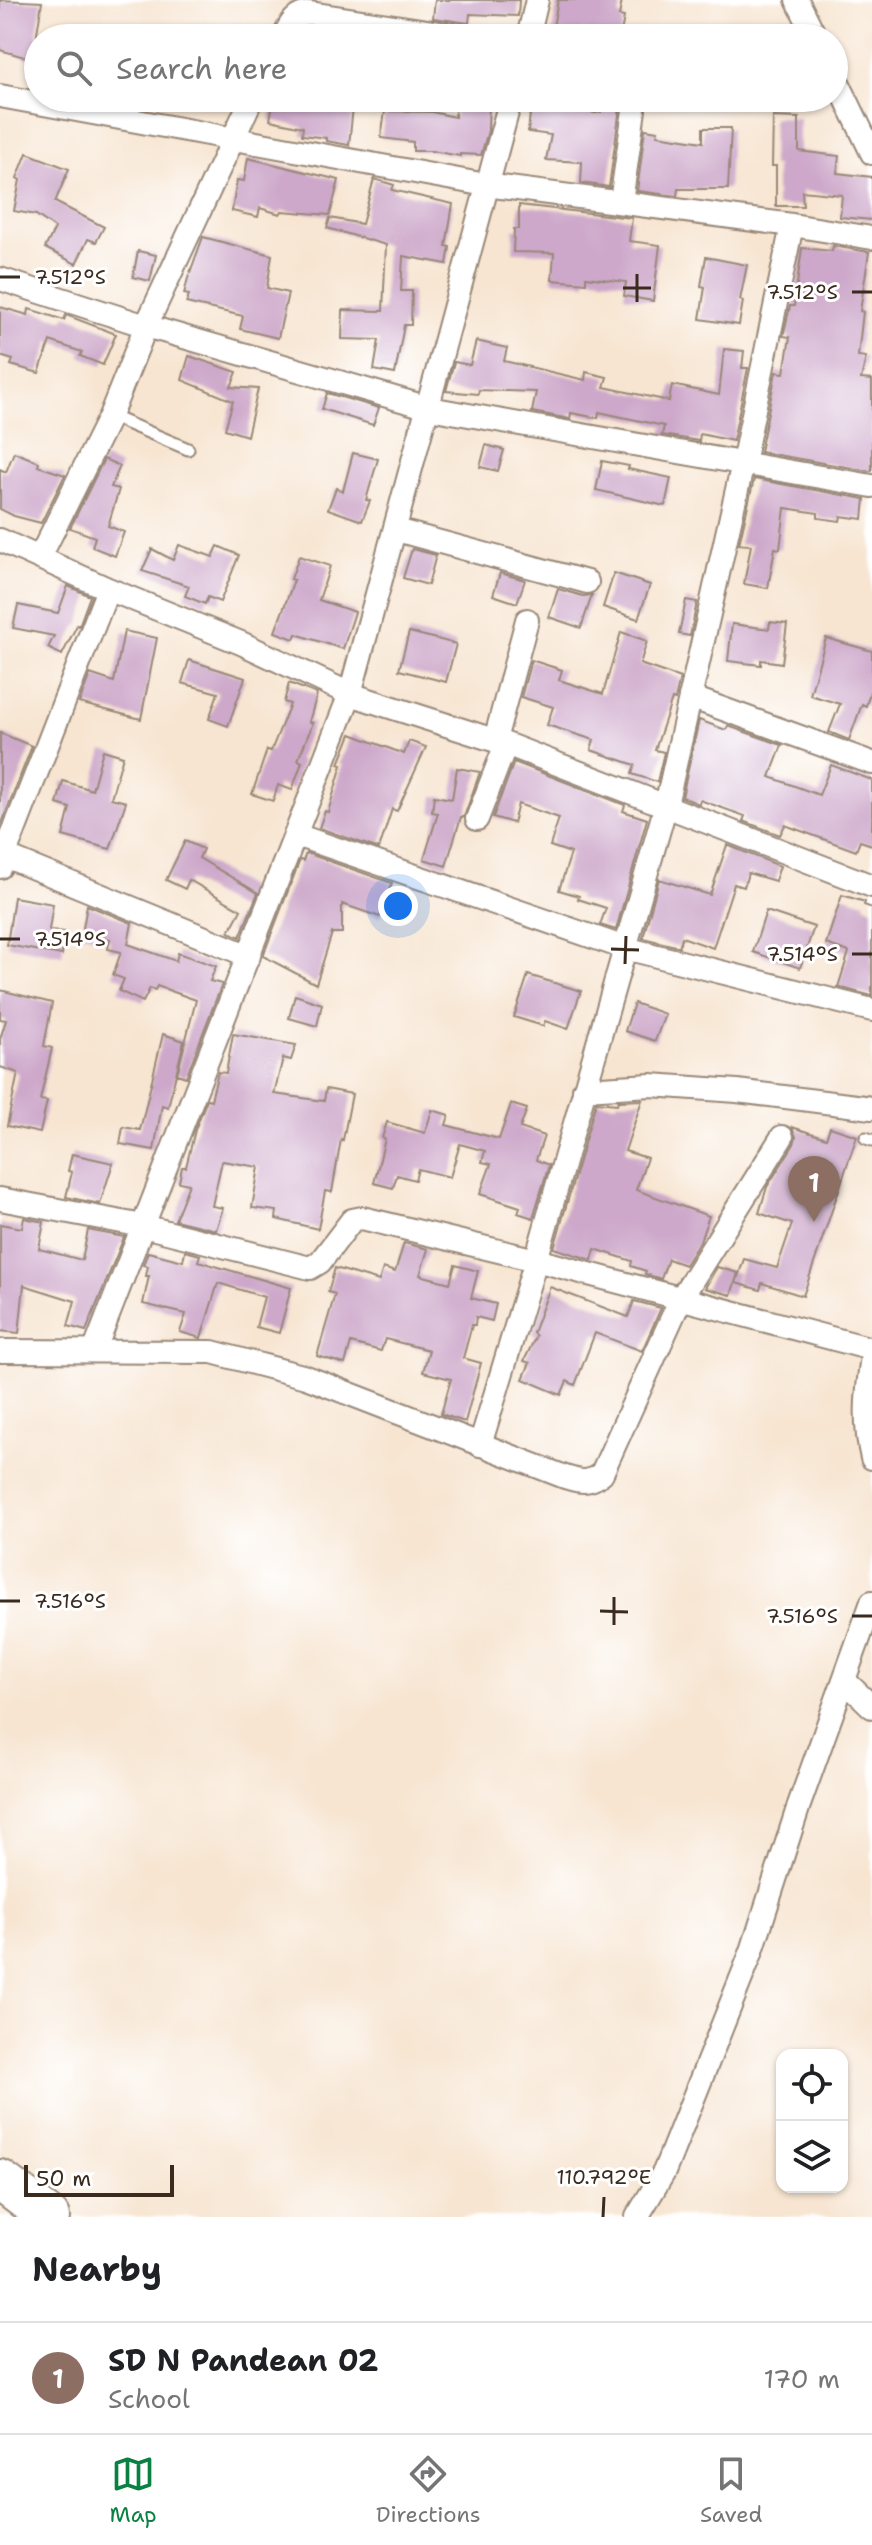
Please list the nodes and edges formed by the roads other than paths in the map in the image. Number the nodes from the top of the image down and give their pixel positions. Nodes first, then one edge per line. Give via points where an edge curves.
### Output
1 (537, 0) edge
2 (797, 0) edge
3 (290, 24) edge
4 (382, 24) edge
5 (531, 24) edge
6 (809, 24) edge
7 (0, 96) edge
8 (24, 101) edge
9 (848, 103) edge
10 (84, 112) edge
11 (245, 112) edge
12 (507, 112) edge
13 (634, 112) edge
14 (231, 140) junction
15 (872, 153) edge
16 (486, 185) junction
17 (621, 202) junction
18 (792, 225) junction
19 (872, 238) edge
20 (0, 279) edge
21 (146, 326) junction
22 (429, 408) junction
23 (110, 416) junction
24 (188, 449) dead end
25 (743, 463) junction
26 (872, 486) edge
27 (396, 530) junction
28 (0, 540) edge
29 (40, 557) junction
30 (587, 582) dead end
31 (108, 589) junction
32 (527, 620) dead end
33 (350, 694) junction
34 (690, 697) junction
35 (500, 742) junction
36 (872, 763) edge
37 (666, 805) junction
38 (477, 819) dead end
39 (296, 835) junction
40 (1, 859) edge
41 (872, 886) edge
42 (625, 948) junction
43 (249, 956) junction
44 (872, 1010) edge
45 (584, 1089) junction
46 (872, 1108) edge
47 (782, 1137) dead end
48 (0, 1199) edge
49 (143, 1226) junction
50 (536, 1260) junction
51 (681, 1298) junction
52 (95, 1349) junction
53 (872, 1349) edge
54 (0, 1351) edge
55 (872, 1356) edge
56 (480, 1445) junction
57 (872, 1458) edge
58 (872, 1602) edge
59 (845, 1681) junction
60 (872, 1707) edge
61 (0, 2180) edge
62 (49, 2217) edge
63 (637, 2217) edge

1 - 5 street
2 - 6 street
3 - 4 street via 310,13
7 - 8 street
9 - 15 street
10 - 14 street
11 - 14 street
12 - 16 street
13 - 17 street
14 - 16 street
14 - 21 street
16 - 17 street
16 - 22 street
17 - 18 street
18 - 19 street
18 - 25 street
20 - 21 street
21 - 22 street
21 - 23 street
22 - 25 street
22 - 27 street
23 - 24 lane
23 - 29 street
25 - 26 street
25 - 34 street
27 - 30 street
27 - 33 street
28 - 29 street
29 - 31 street
31 - 33 street
31 - 40 street
32 - 35 street
33 - 35 street
33 - 39 street
34 - 36 street
34 - 37 street
35 - 37 street
35 - 38 street
37 - 41 street
37 - 42 street
39 - 42 street
39 - 43 street
40 - 43 street
42 - 44 street
42 - 45 street
43 - 49 street
45 - 46 street via 651,1085
45 - 50 street
47 - 51 street
48 - 49 street
49 - 50 street via 304,1268 315,1267 357,1218
49 - 52 street
50 - 51 street
50 - 56 street
51 - 53 street
51 - 56 street via 602,1473 593,1481 581,1482
52 - 54 street
52 - 56 street via 212,1352 306,1377
55 - 57 street via 865,1400
58 - 59 street
59 - 60 street
59 - 63 street via 752,1951 664,2172
61 - 62 highway

